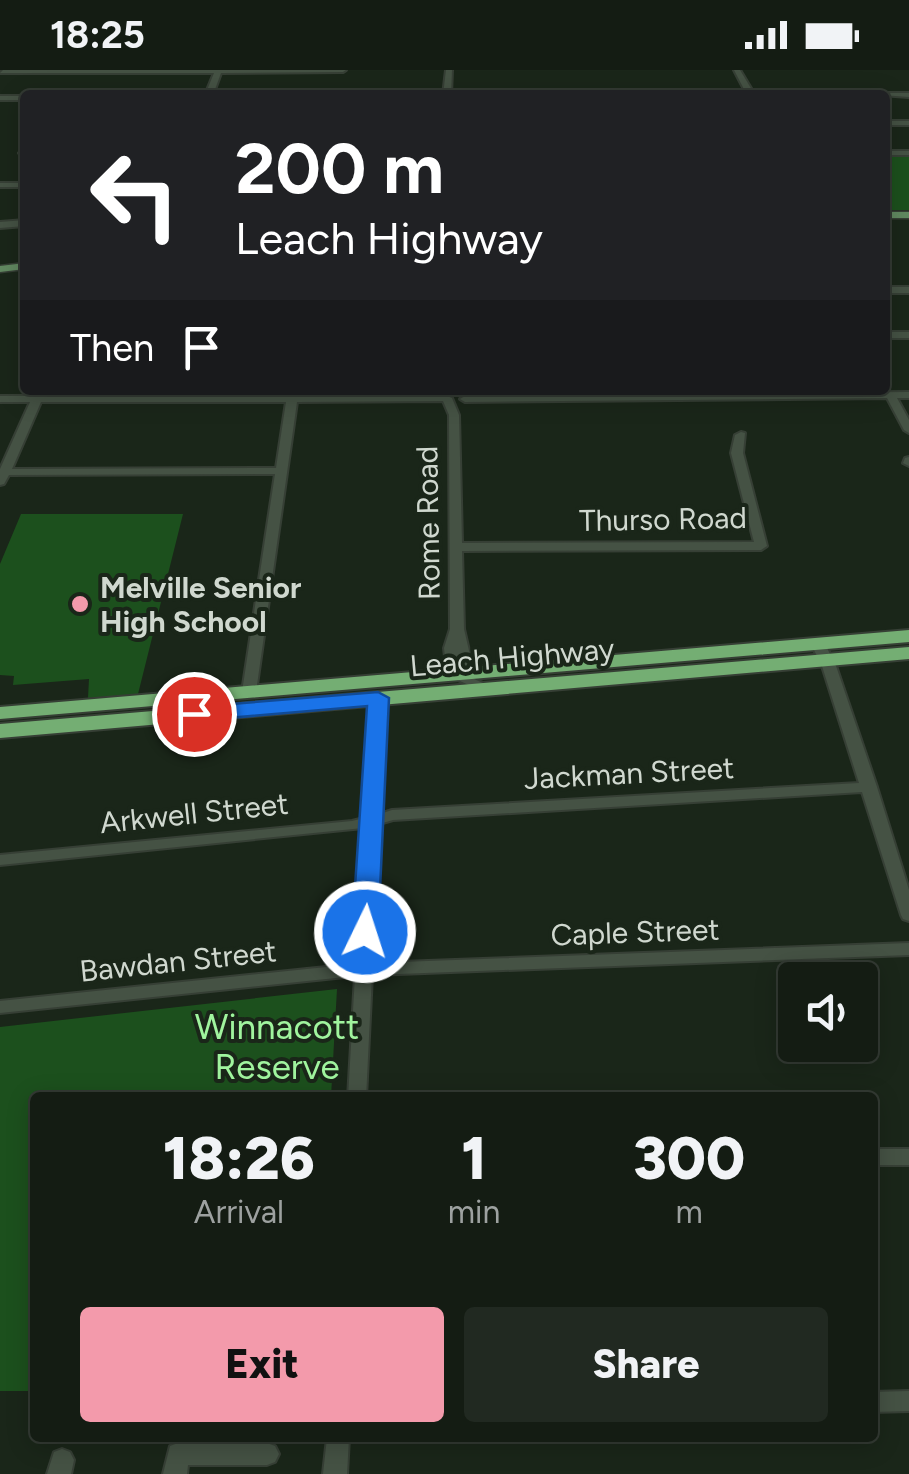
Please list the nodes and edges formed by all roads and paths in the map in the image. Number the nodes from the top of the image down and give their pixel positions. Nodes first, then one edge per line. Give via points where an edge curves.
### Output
1 (218, 70) edge
2 (342, 70) edge
3 (2, 72) edge
4 (890, 394) joint
5 (119, 395) edge
6 (292, 395) edge
7 (347, 395) edge
8 (455, 395) edge
9 (584, 395) edge
10 (909, 395) edge
11 (0, 398) edge
12 (37, 398) junction
13 (909, 430) edge
14 (741, 436) dead end
15 (281, 471) junction
16 (2, 477) edge
17 (456, 547) junction
18 (457, 629) junction
19 (909, 636) edge
20 (822, 652) junction
21 (909, 653) edge
22 (454, 675) junction
23 (485, 681) junction
24 (249, 692) junction
25 (378, 698) junction
26 (0, 713) edge
27 (0, 731) edge
28 (869, 786) junction
29 (392, 815) joint
30 (373, 819) junction
31 (0, 860) edge
32 (909, 915) edge
33 (909, 949) edge
34 (362, 969) junction
35 (0, 1007) edge
36 (357, 1092) edge
37 (878, 1157) edge
38 (909, 1157) edge
39 (909, 1401) edge
40 (878, 1402) edge
41 (338, 1442) edge
42 (266, 1454) dead end
43 (175, 1474) edge
44 (335, 1474) edge

1 - 2 street
1 - 3 street
4 - 10 street
4 - 13 street
5 - 12 street
6 - 15 street
7 - 8 street
8 - 9 street
8 - 17 street, Rome Road
11 - 12 street
12 - 16 street
14 - 17 street, Thurso Road via 736,453 762,546
15 - 16 street
15 - 24 street
17 - 18 street, Rome Road
18 - 22 street, Rome Road
18 - 23 street, Rome Road via 464,656
19 - 20 highway, Leach Highway
20 - 21 highway, Leach Highway
20 - 23 highway, Leach Highway
20 - 28 street
22 - 23 highway, Leach Highway
22 - 24 highway, Leach Highway
23 - 25 highway, Leach Highway
24 - 26 highway, Leach Highway
25 - 27 highway, Leach Highway
25 - 30 street
28 - 29 street, Jackman Street
28 - 32 street
29 - 30 street, Arkwell Street
30 - 31 street, Arkwell Street
30 - 34 street
33 - 34 street, Caple Street
34 - 35 street, Bawdan Street
34 - 36 street
37 - 38 street
39 - 40 street
41 - 44 street
42 - 43 street via 178,1454

